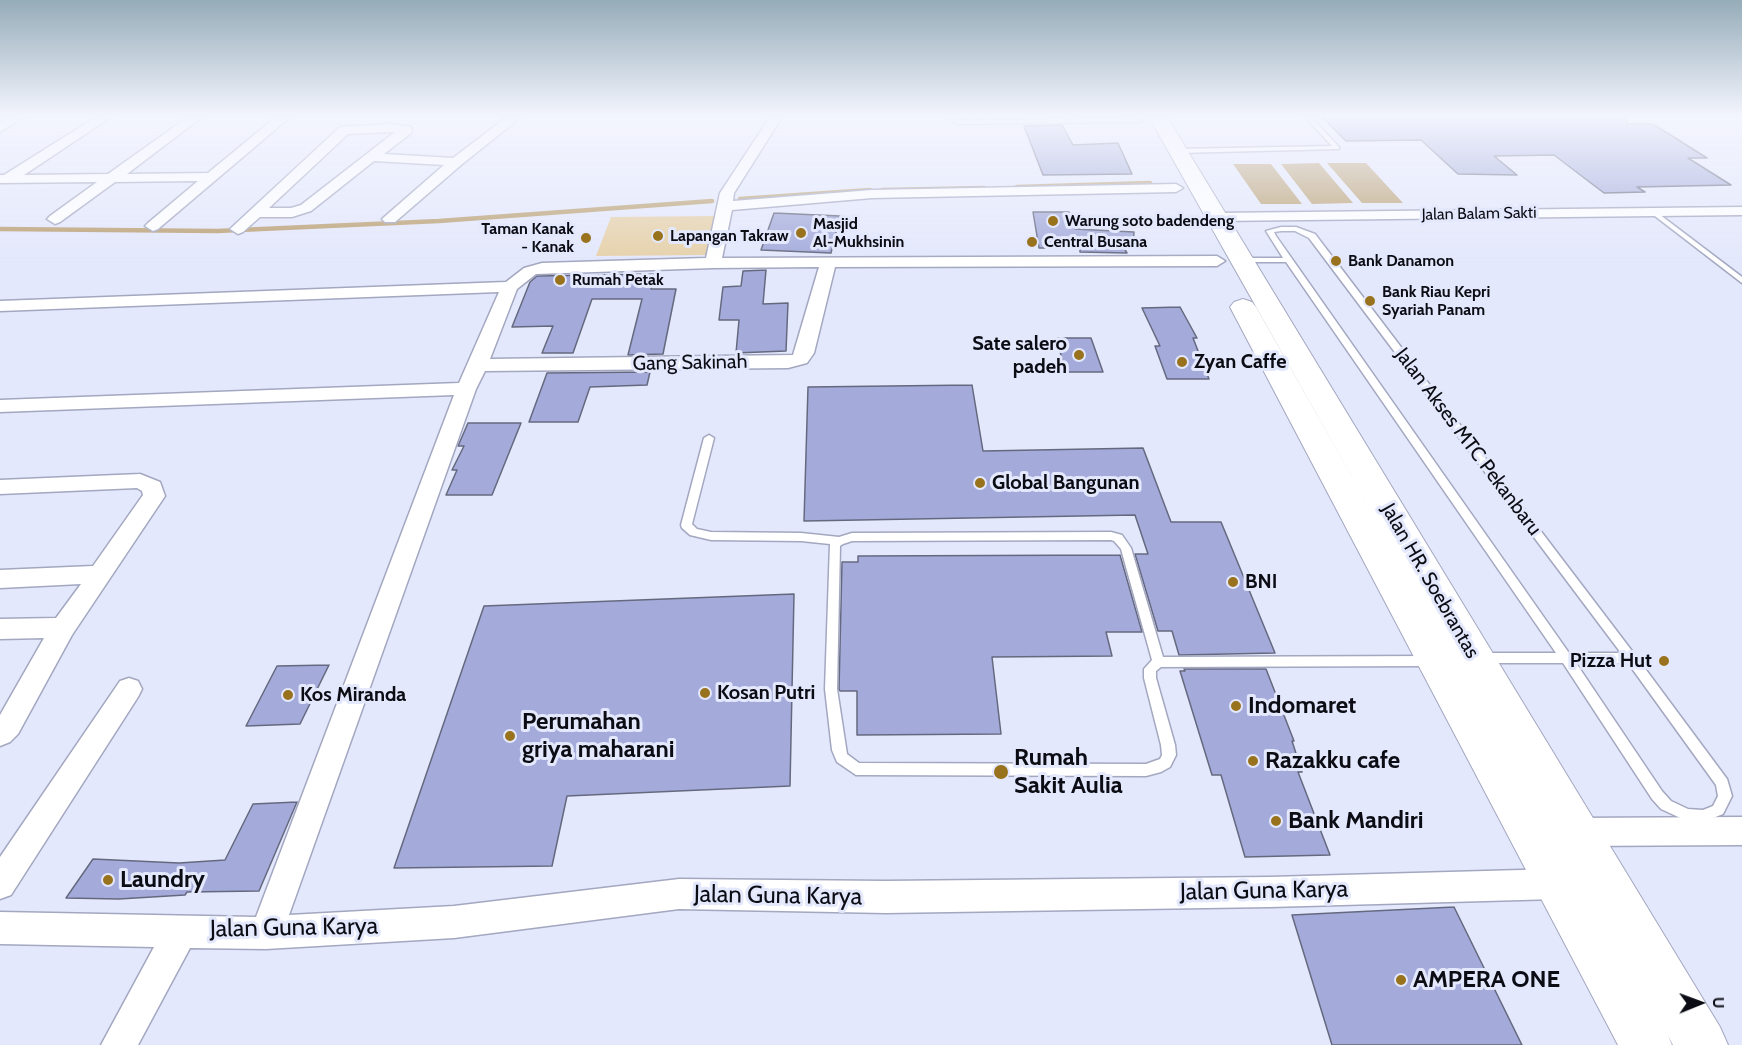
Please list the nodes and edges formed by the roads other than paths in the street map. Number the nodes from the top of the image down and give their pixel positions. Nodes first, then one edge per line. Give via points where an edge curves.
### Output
1 (27, 166) edge
2 (129, 166) edge
3 (225, 166) edge
4 (306, 166) edge
5 (361, 166) edge
6 (452, 166) edge
7 (745, 166) edge
8 (1166, 166) edge
9 (1186, 166) edge
10 (114, 177) junction
11 (212, 177) junction
12 (2, 181) edge
13 (1176, 188) junction
14 (725, 206) junction
15 (1742, 211) edge
16 (258, 212) junction
17 (1653, 212) junction
18 (1216, 217) junction
19 (55, 219) dead end
20 (390, 219) dead end
21 (153, 226) dead end
22 (238, 229) dead end
23 (1288, 260) junction
24 (1229, 261) junction
25 (828, 262) junction
26 (713, 263) junction
27 (1742, 281) edge
28 (510, 287) junction
29 (0, 306) edge
30 (478, 365) junction
31 (466, 388) junction
32 (0, 406) edge
33 (709, 438) dead end
34 (0, 487) edge
35 (839, 541) junction
36 (98, 574) junction
37 (0, 579) edge
38 (63, 628) junction
39 (0, 629) edge
40 (1475, 658) junction
41 (1566, 658) junction
42 (1631, 658) junction
43 (1435, 661) junction
44 (1158, 662) junction
45 (129, 688) dead end
46 (0, 734) edge
47 (1577, 831) junction
48 (1742, 831) edge
49 (0, 884) edge
50 (1557, 884) junction
51 (1, 929) edge
52 (182, 930) junction
53 (266, 933) junction
54 (119, 1045) edge
55 (1646, 1045) edge
56 (1702, 1045) edge

1 - 12 street
2 - 10 street
3 - 11 street
4 - 16 street
5 - 16 street via 306,208 292,213
6 - 20 street
7 - 14 street via 727,193
8 - 13 main road, Jalan HR. Soebrantas
9 - 18 main road, Jalan HR. Soebrantas
10 - 11 street
10 - 12 street
10 - 19 street
11 - 21 street
13 - 14 street via 872,194
13 - 24 main road, Jalan HR. Soebrantas
14 - 26 street
15 - 17 street, Jalan Balam Sakti
16 - 22 street
17 - 18 street, Jalan Balam Sakti
17 - 27 lane
18 - 24 main road, Jalan HR. Soebrantas
23 - 24 lane
23 - 41 lane, Jalan Akses MTC Pekanbaru
23 - 42 lane, Jalan Akses MTC Pekanbaru via 1270,231 1307,232
24 - 25 street
24 - 40 main road, Jalan HR. Soebrantas
24 - 43 main road, Jalan HR. Soebrantas
25 - 26 street
25 - 30 street, Gang Sakinah via 805,353 800,359
26 - 28 street via 542,268 530,271
28 - 29 street
28 - 30 street
30 - 31 street
31 - 32 street
31 - 53 street
33 - 35 lane via 687,525 694,532
34 - 36 street via 140,481 152,487 154,496
35 - 44 lane via 852,537 1118,538 1126,548
35 - 44 lane via 834,550 831,689 839,750 848,765 866,770 1146,770 1165,763 1168,755 1150,678 1150,669
36 - 37 street
36 - 38 street
38 - 39 street
38 - 46 street
40 - 41 lane
40 - 47 main road, Jalan HR. Soebrantas
41 - 42 lane
41 - 42 lane, Jalan Akses MTC Pekanbaru via 1666,805 1703,816 1718,810 1725,796 1722,783
43 - 44 lane
43 - 50 main road, Jalan HR. Soebrantas
45 - 49 street
47 - 48 street
47 - 56 main road, Jalan HR. Soebrantas
50 - 53 street, Jalan Guna Karya via 886,897 679,894 454,922
50 - 55 main road, Jalan HR. Soebrantas
51 - 52 street, Jalan Guna Karya
52 - 53 street, Jalan Guna Karya
52 - 54 street

